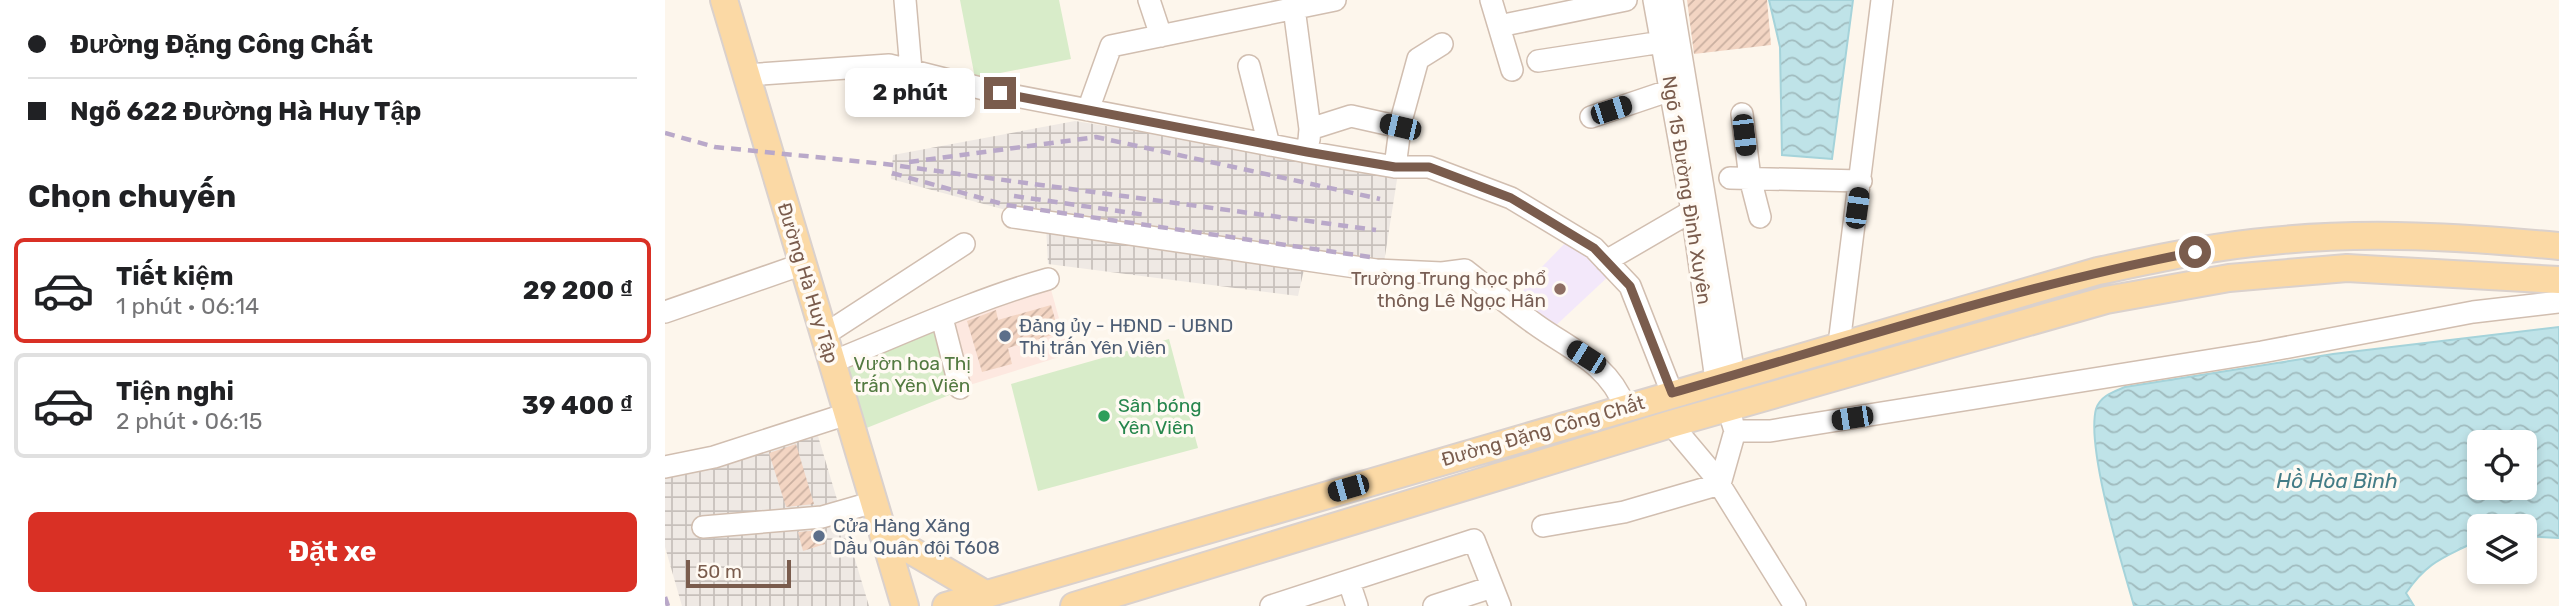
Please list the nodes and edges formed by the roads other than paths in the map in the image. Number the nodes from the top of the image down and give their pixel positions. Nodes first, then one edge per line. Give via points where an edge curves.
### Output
1 (724, 0) edge
2 (905, 0) edge
3 (1149, 0) edge
4 (1491, 0) edge
5 (1626, 0) edge
6 (1654, 0) edge
7 (1672, 0) edge
8 (1882, 0) edge
9 (1327, 1) edge
10 (1257, 8) edge
11 (1294, 8) junction
12 (1499, 26) junction
13 (1161, 36) junction
14 (1442, 44) dead end
15 (1670, 53) junction
16 (1538, 61) dead end
17 (1249, 66) dead end
18 (911, 70) junction
19 (1512, 70) dead end
20 (746, 75) junction
21 (1671, 90) junction
22 (1088, 110) junction
23 (1742, 114) dead end
24 (1591, 117) dead end
25 (1400, 127) junction
26 (1310, 129) junction
27 (1269, 145) junction
28 (1307, 152) junction
29 (1395, 167) junction
30 (1740, 178) junction
31 (1861, 181) junction
32 (1692, 211) junction
33 (1013, 217) dead end
34 (1761, 217) dead end
35 (964, 244) dead end
36 (2559, 246) edge
37 (1607, 261) junction
38 (803, 264) junction
39 (1048, 279) dead end
40 (2559, 280) edge
41 (2559, 302) edge
42 (665, 312) edge
43 (941, 318) junction
44 (824, 335) junction
45 (1839, 344) junction
46 (832, 362) junction
47 (1846, 374) junction
48 (1725, 378) junction
49 (961, 388) dead end
50 (1672, 393) junction
51 (1616, 410) junction
52 (847, 414) junction
53 (1731, 420) junction
54 (1671, 424) junction
55 (1618, 440) junction
56 (665, 467) edge
57 (1720, 484) junction
58 (874, 502) junction
59 (1543, 526) dead end
60 (703, 527) dead end
61 (883, 534) junction
62 (1349, 582) junction
63 (985, 594) junction
64 (1496, 596) edge
65 (905, 606) edge
66 (946, 606) edge
67 (1074, 606) edge
68 (1271, 606) edge
69 (1357, 606) edge
70 (1434, 606) edge
71 (1795, 606) edge

1 - 20 main road, Đường Hà Huy Tập
2 - 18 street
3 - 13 street
4 - 12 street
5 - 12 street
6 - 15 street, Ngõ 15 Đường Đình Xuyên
7 - 15 street, Ngõ 15 Đường Đình Xuyên
8 - 31 street
9 - 11 street
10 - 11 street
10 - 13 street
11 - 26 street
12 - 19 street
13 - 22 street via 1111,46
14 - 25 street via 1418,59
15 - 16 street
15 - 21 street, Ngõ 15 Đường Đình Xuyên
15 - 48 street, Ngõ 15 Đường Đình Xuyên
17 - 27 street
18 - 20 street via 889,65
18 - 22 street
20 - 38 main road, Đường Hà Huy Tập
21 - 24 street
21 - 32 street, Ngõ 15 Đường Đình Xuyên
22 - 27 street
23 - 30 street
25 - 26 street via 1351,116
25 - 29 street
26 - 28 street
27 - 28 street
28 - 29 street
29 - 37 street via 1429,167 1511,198 1594,248
30 - 31 street
30 - 34 street
31 - 45 street
32 - 37 street
32 - 48 street, Ngõ 15 Đường Đình Xuyên
33 - 51 street via 1375,270 1465,270 1616,384
35 - 44 street
36 - 45 main road, Đường Đặng Công Chất via 2419,235 2259,242 2098,271
37 - 50 street via 1630,286
38 - 42 street
38 - 44 main road, Đường Hà Huy Tập
39 - 43 street via 971,303
40 - 47 main road, Đường Đặng Công Chất via 2347,268 2229,278 2106,300
41 - 53 street via 2473,312 2262,352 1770,431
43 - 46 street
43 - 49 street
44 - 46 main road, Đường Hà Huy Tập
45 - 47 main road
45 - 48 main road, Đường Đặng Công Chất
46 - 52 main road, Đường Hà Huy Tập
47 - 53 main road, Đường Đặng Công Chất
48 - 50 main road, Đường Đặng Công Chất
50 - 51 main road, Đường Đặng Công Chất
51 - 55 main road
51 - 63 main road, Đường Đặng Công Chất
52 - 56 street via 714,457
52 - 58 main road, Đường Hà Huy Tập
53 - 54 main road, Đường Đặng Công Chất
53 - 57 street
54 - 55 main road, Đường Đặng Công Chất
54 - 57 street
55 - 67 main road, Đường Đặng Công Chất
57 - 59 street via 1624,512
57 - 71 street
58 - 60 street via 822,517
58 - 61 main road, Đường Hà Huy Tập
61 - 63 main road
61 - 65 main road, Đường Hà Huy Tập
62 - 64 street via 1475,540
62 - 68 street
62 - 69 street
63 - 66 main road, Đường Đặng Công Chất
64 - 70 street

